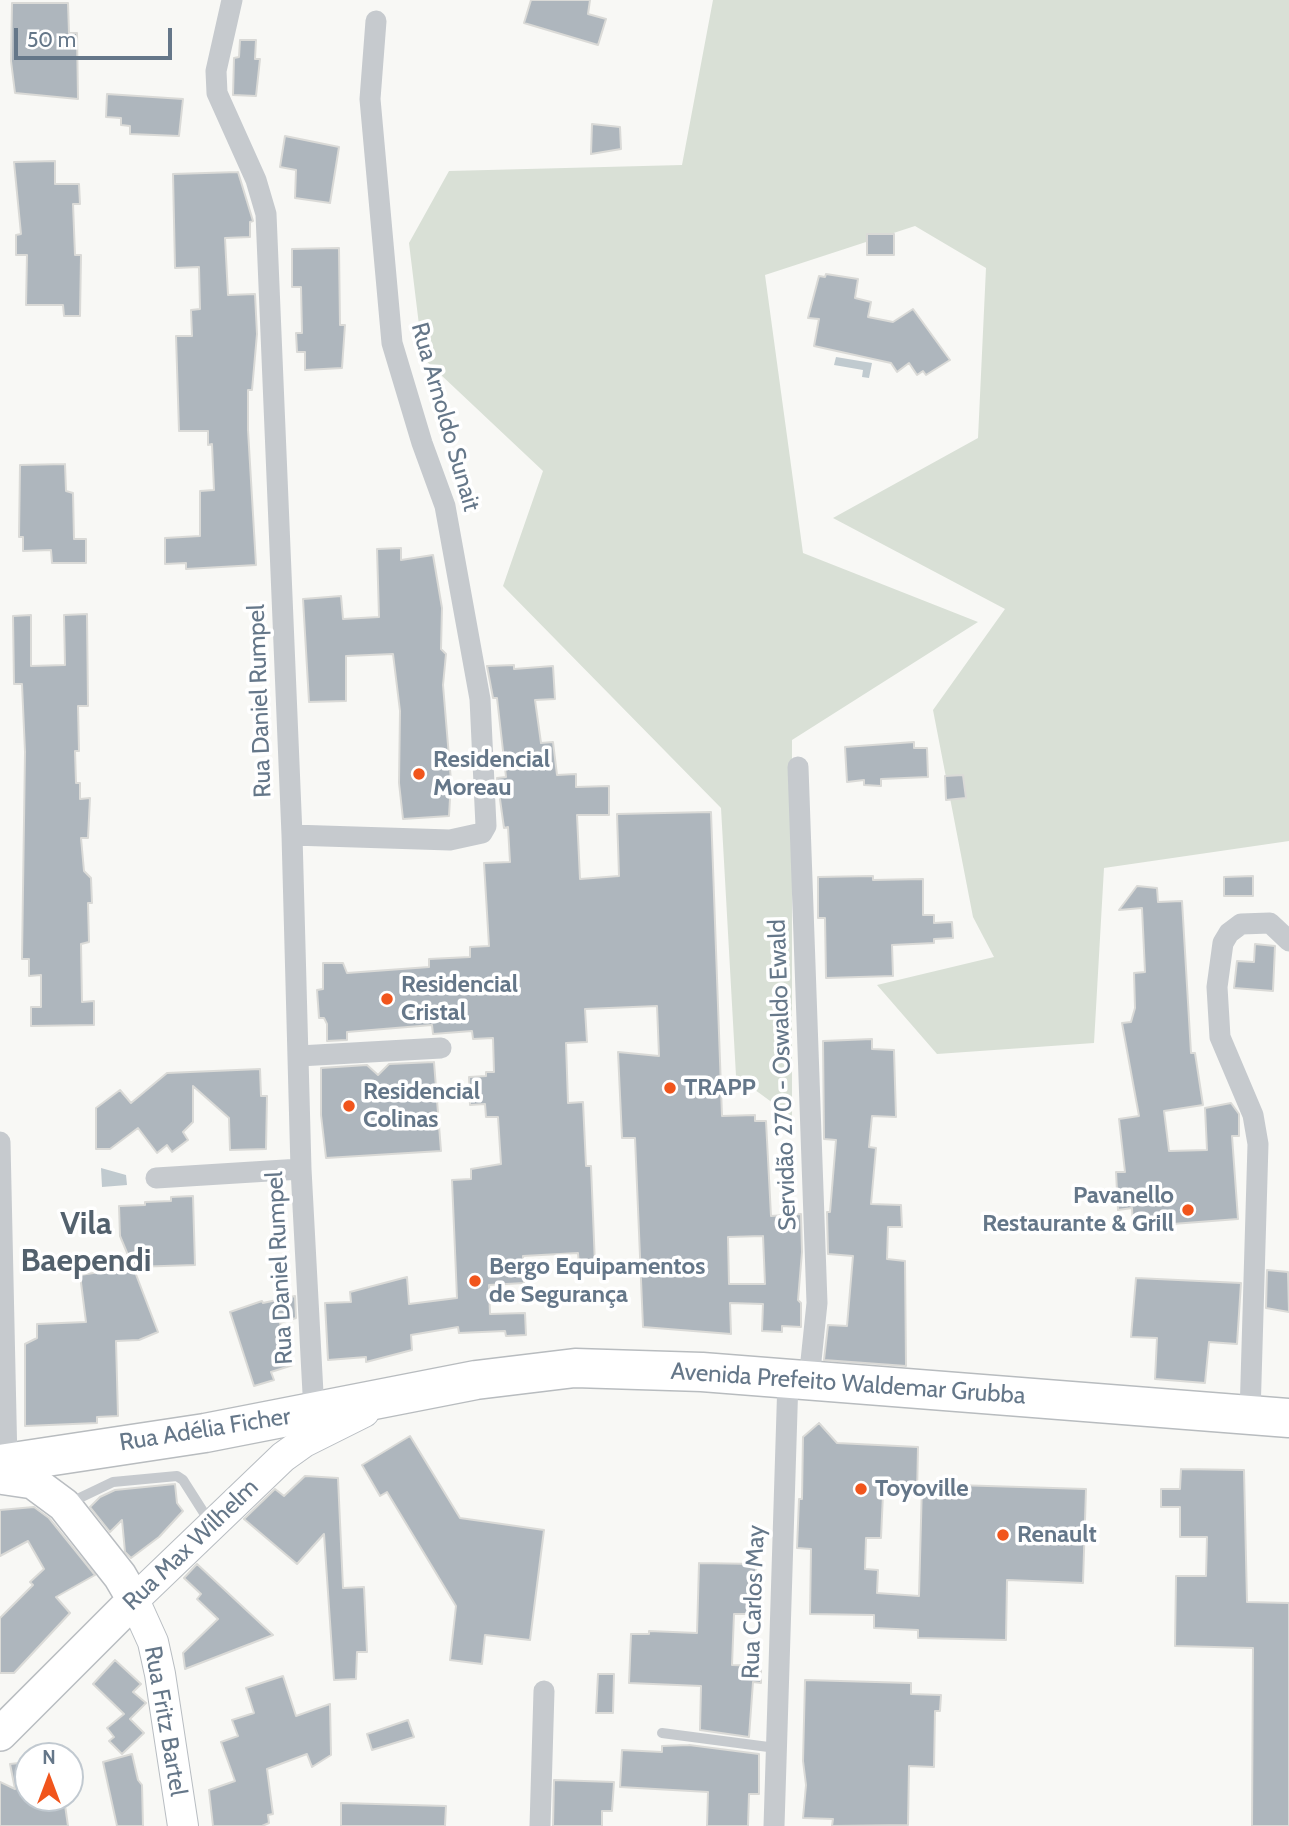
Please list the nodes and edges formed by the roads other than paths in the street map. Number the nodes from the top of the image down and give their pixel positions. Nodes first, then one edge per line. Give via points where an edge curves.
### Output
1 (232, 0) edge
2 (376, 21) dead end
3 (798, 767) dead end
4 (292, 835) junction
5 (1289, 941) edge
6 (440, 1048) dead end
7 (299, 1056) junction
8 (0, 1142) edge
9 (0, 1152) edge
10 (301, 1169) junction
11 (156, 1178) dead end
12 (799, 1380) junction
13 (408, 1393) junction
14 (314, 1412) junction
15 (1250, 1415) junction
16 (1289, 1419) edge
17 (2, 1468) edge
18 (64, 1506) junction
19 (211, 1524) junction
20 (134, 1600) junction
21 (544, 1691) dead end
22 (662, 1733) dead end
23 (0, 1734) edge
24 (776, 1748) junction
25 (183, 1826) edge
26 (540, 1826) edge
27 (774, 1826) edge

1 - 4 street, Rua Daniel Rumpel via 216,71 217,93 266,214
2 - 4 street, Rua Arnoldo Sunait via 370,99 392,343 445,506 480,699 486,826 482,833 450,840
3 - 12 street, Servidão 270 - Oswaldo Ewald via 817,1303
4 - 7 street, Rua Daniel Rumpel
5 - 15 street via 1270,923 1241,924 1223,943 1217,987 1220,1037 1253,1115 1258,1144
6 - 7 street
7 - 10 street, Rua Daniel Rumpel
8 - 9 street
9 - 17 street
10 - 11 street
10 - 14 street, Rua Daniel Rumpel
12 - 13 highway, Avenida Prefeito Waldemar Grubba via 575,1368
12 - 15 highway, Avenida Prefeito Waldemar Grubba
12 - 24 street, Rua Carlos May
13 - 14 highway, Rua Adélia Ficher
13 - 19 street, Rua Max Wilhelm via 304,1442
14 - 17 highway, Rua Adélia Ficher
15 - 16 highway, Avenida Prefeito Waldemar Grubba
17 - 18 main road, Rua Fritz Bartel via 33,1482
18 - 19 lane via 113,1482 177,1476
18 - 20 main road, Rua Fritz Bartel
19 - 20 street, Rua Max Wilhelm
20 - 23 main road, Rua Max Wilhelm
20 - 25 street, Rua Fritz Bartel via 153,1642
21 - 26 street
22 - 24 lane
24 - 27 street, Rua Carlos May

